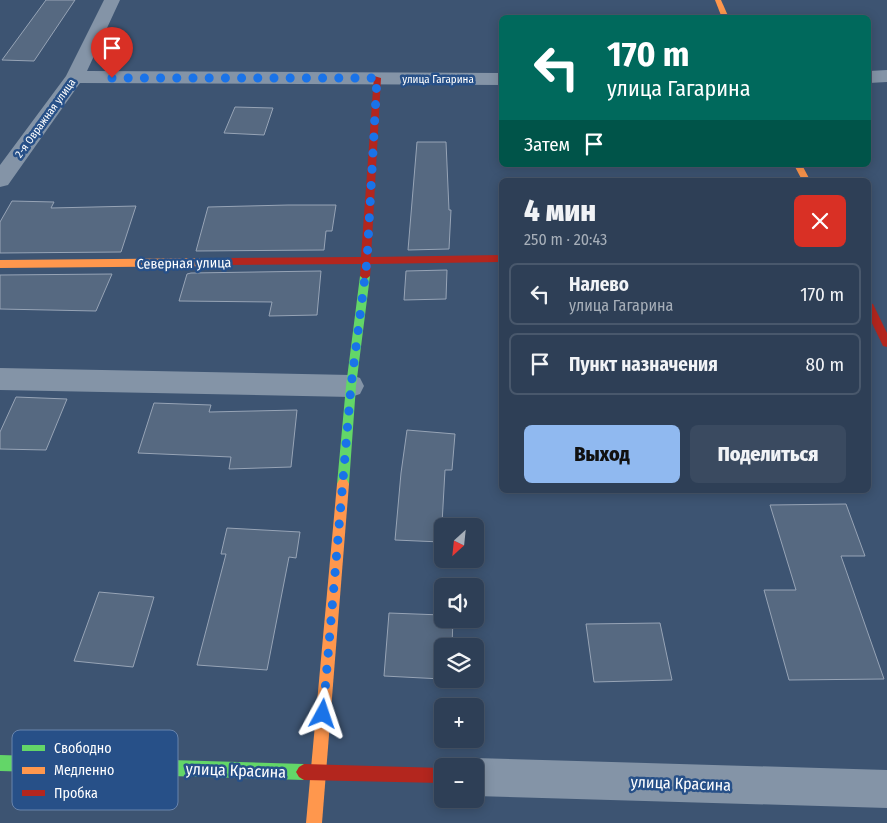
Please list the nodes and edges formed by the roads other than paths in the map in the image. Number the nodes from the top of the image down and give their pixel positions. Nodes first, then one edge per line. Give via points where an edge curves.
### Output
1 (112, 0) edge
2 (718, 0) edge
3 (725, 15) edge
4 (887, 76) edge
5 (871, 77) edge
6 (75, 78) junction
7 (377, 78) junction
8 (499, 79) edge
9 (0, 180) edge
10 (499, 260) edge
11 (367, 261) junction
12 (0, 264) edge
13 (871, 311) edge
14 (887, 343) edge
15 (0, 378) edge
16 (351, 386) junction
17 (178, 768) edge
18 (318, 772) junction
19 (434, 776) edge
20 (484, 777) edge
21 (887, 790) edge
22 (314, 823) edge

1 - 6 street, 2-я Овражная улица
2 - 3 street
4 - 5 street
6 - 7 street, улица Гагарина
6 - 9 street, 2-я Овражная улица
7 - 8 street, улица Гагарина
7 - 11 street
10 - 11 street, Северная улица
11 - 12 street, Северная улица
11 - 16 street
13 - 14 street
15 - 16 street
16 - 18 street
17 - 18 street, улица Красина
18 - 19 street, улица Красина
18 - 22 street
20 - 21 street, улица Красина

